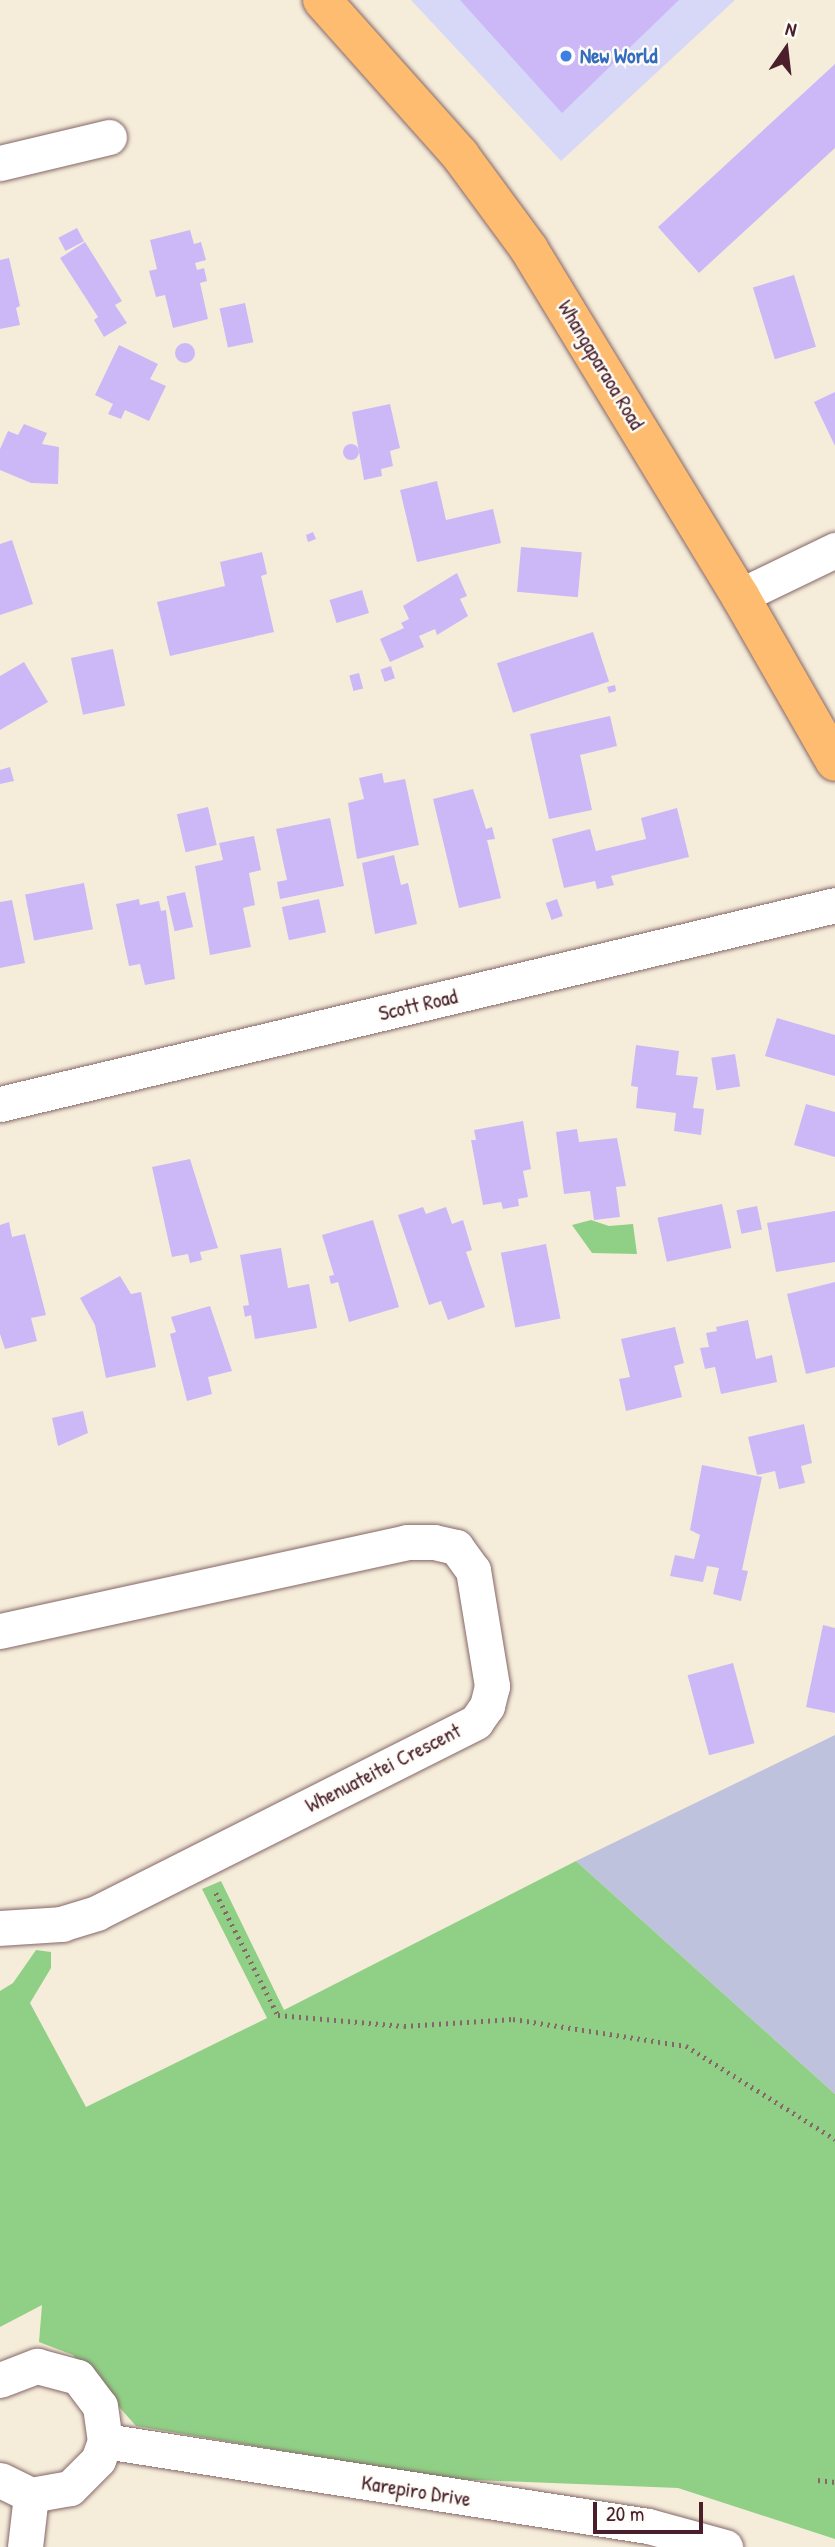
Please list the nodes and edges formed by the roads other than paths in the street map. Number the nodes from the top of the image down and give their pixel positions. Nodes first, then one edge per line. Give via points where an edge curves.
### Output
1 (322, 0) edge
2 (109, 137) dead end
3 (0, 163) edge
4 (835, 550) edge
5 (740, 596) junction
6 (835, 762) edge
7 (835, 905) edge
8 (0, 1104) edge
9 (0, 1631) edge
10 (0, 1928) edge
11 (0, 2380) edge
12 (105, 2441) junction
13 (0, 2480) edge
14 (31, 2495) junction
15 (25, 2547) edge
16 (725, 2547) edge

1 - 5 main road, Whangaparaoa Road via 460,155 529,249
2 - 3 street
4 - 5 street
5 - 6 main road, Whangaparaoa Road
7 - 8 street, Scott Road
9 - 10 street, Whenuateitei Crescent via 407,1542 456,1547 473,1570 492,1686 487,1706 476,1722 97,1913 62,1924
11 - 12 street via 37,2365 78,2378 100,2406
12 - 14 street via 86,2476 52,2494
12 - 16 street, Karepiro Drive via 648,2526
13 - 14 street
14 - 15 street

